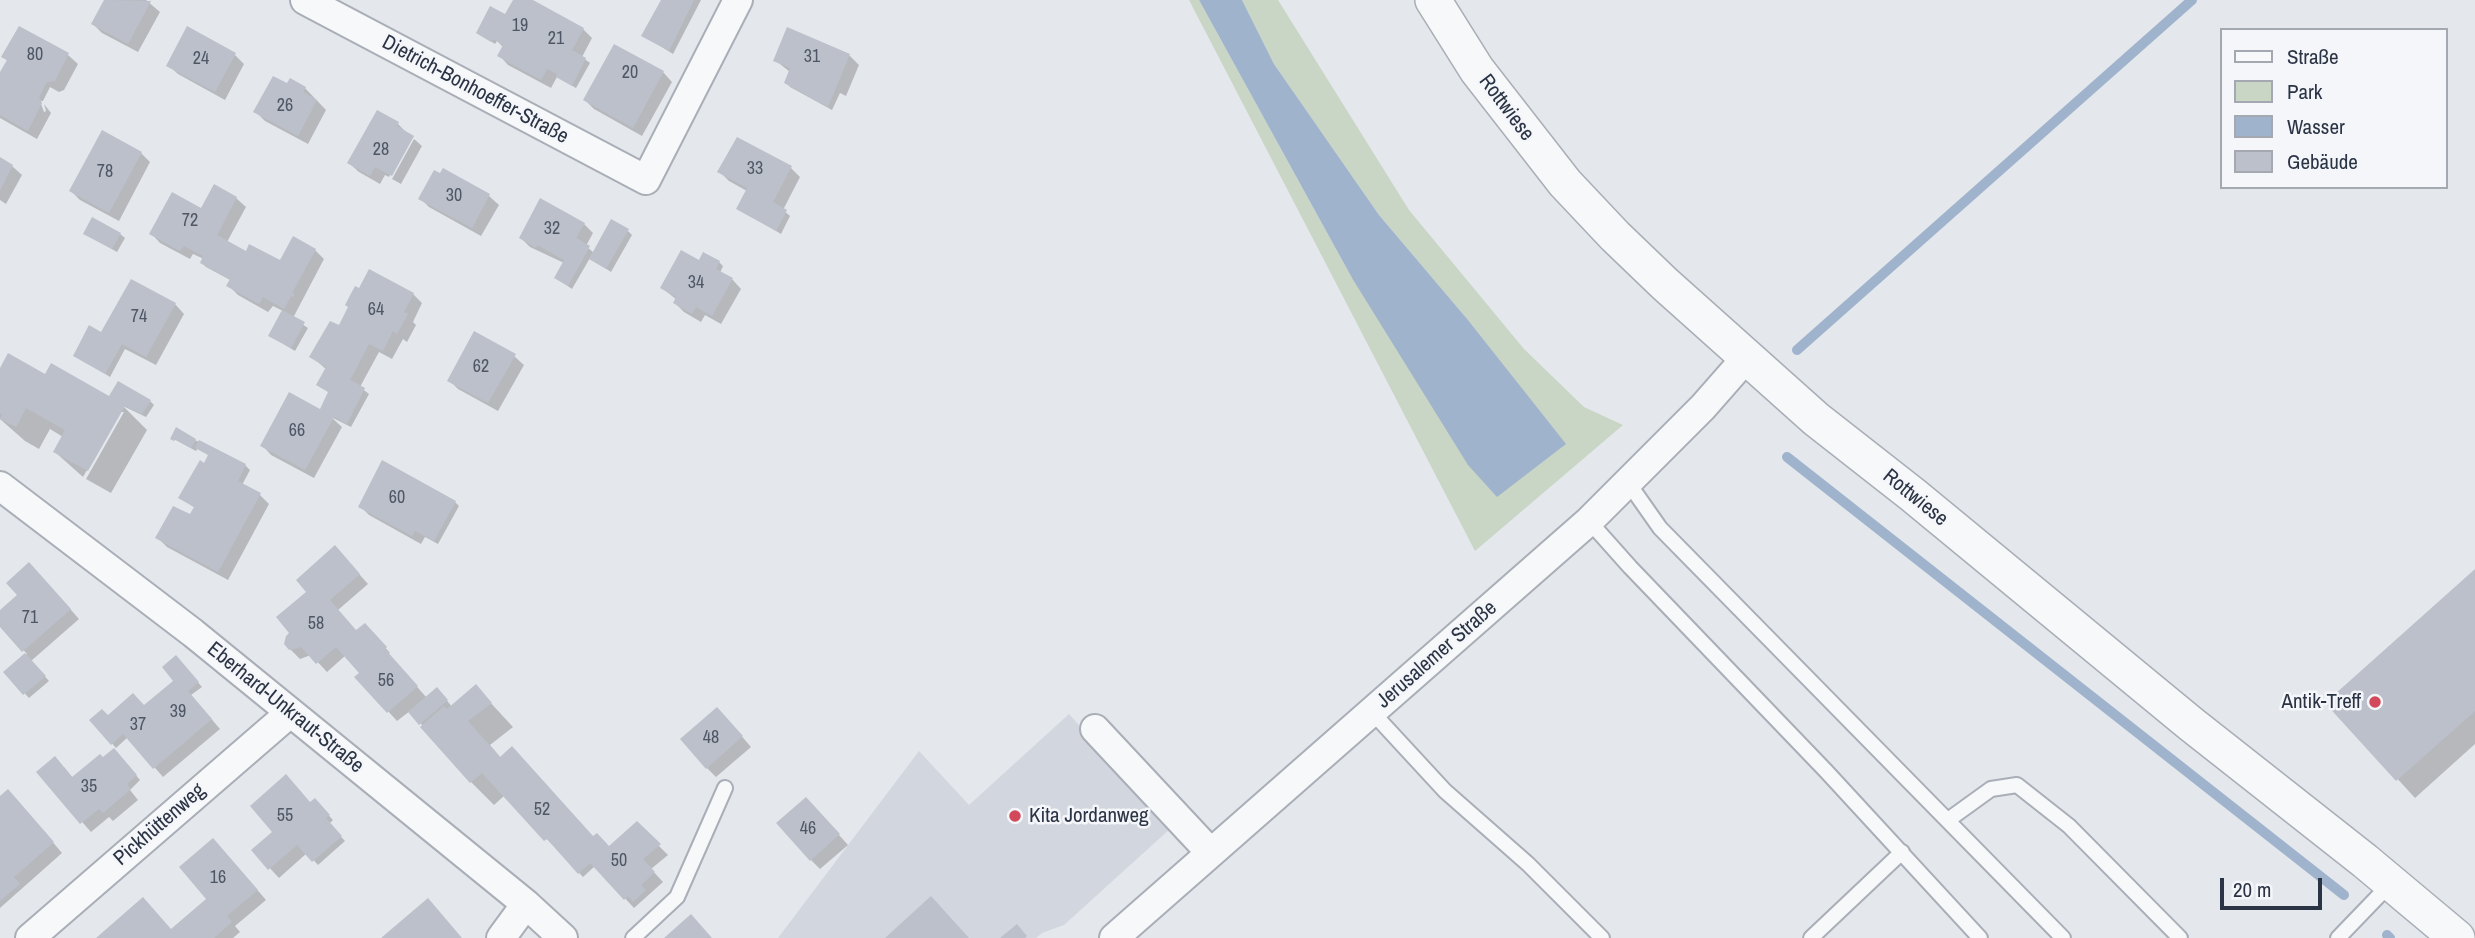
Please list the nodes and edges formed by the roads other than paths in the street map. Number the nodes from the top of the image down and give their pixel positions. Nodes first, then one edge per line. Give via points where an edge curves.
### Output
1 (738, 0) edge
2 (1433, 0) edge
3 (308, 1) edge
4 (1746, 358) junction
5 (1627, 481) junction
6 (0, 486) edge
7 (1589, 521) junction
8 (1372, 712) junction
9 (290, 713) junction
10 (1095, 729) dead end
11 (725, 788) dead end
12 (1948, 820) junction
13 (1210, 852) junction
14 (1902, 852) junction
15 (2391, 883) junction
16 (526, 904) junction
17 (30, 938) edge
18 (501, 938) edge
19 (563, 938) edge
20 (633, 938) edge
21 (1114, 938) edge
22 (1602, 938) edge
23 (1811, 938) edge
24 (1980, 938) edge
25 (2063, 938) edge
26 (2180, 938) edge
27 (2337, 938) edge
28 (2457, 938) edge

1 - 3 street, Dietrich-Bonhoeffer-Straße via 646,180
2 - 4 street, Rottwiese via 1477,71 1566,183 1615,236
4 - 5 street, Jerusalemer Straße
4 - 15 street, Rottwiese
5 - 7 street, Jerusalemer Straße
5 - 12 lane via 1660,528
6 - 9 street, Eberhard-Unkraut-Straße
7 - 8 street, Jerusalemer Straße
7 - 14 lane
8 - 13 street, Jerusalemer Straße
8 - 22 lane via 1445,791 1528,863
9 - 16 street, Eberhard-Unkraut-Straße
9 - 17 street, Pickhüttenweg
10 - 13 street
11 - 20 lane via 677,897
12 - 25 lane
12 - 26 lane via 1991,789 2017,785 2069,826
13 - 21 street, Jerusalemer Straße
14 - 23 lane
14 - 24 lane
15 - 27 lane
15 - 28 street, Rottwiese
16 - 18 street
16 - 19 street, Eberhard-Unkraut-Straße

